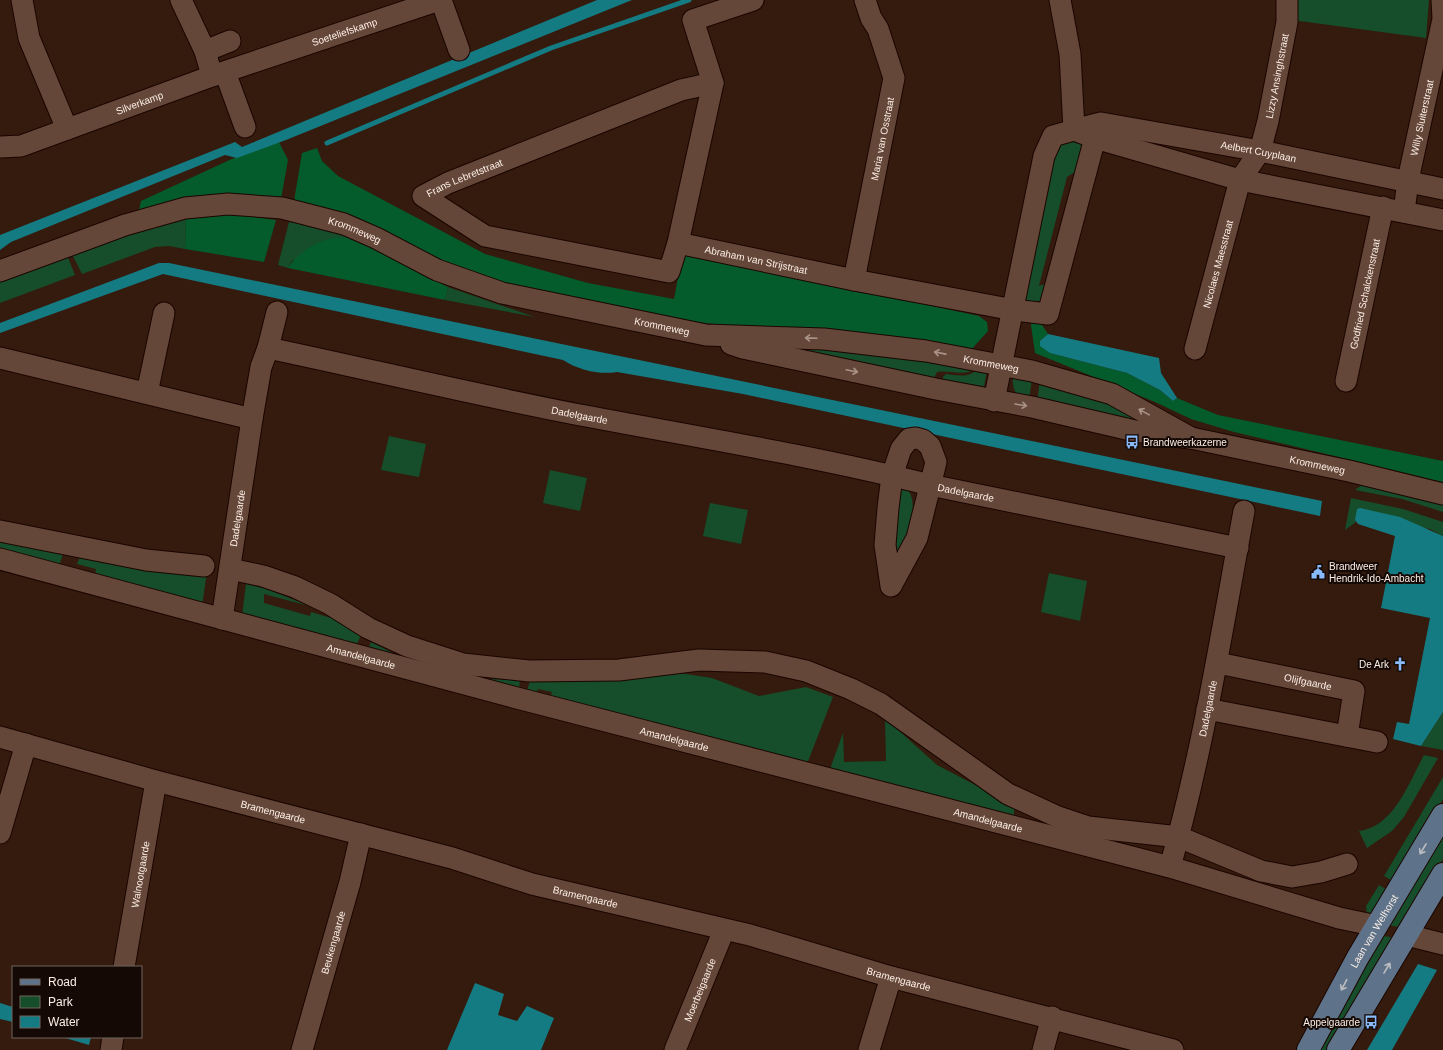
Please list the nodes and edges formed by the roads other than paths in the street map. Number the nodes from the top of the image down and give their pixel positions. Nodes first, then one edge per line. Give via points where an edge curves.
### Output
1 (22, 0) edge
2 (181, 0) edge
3 (440, 0) edge
4 (753, 0) edge
5 (865, 0) edge
6 (1060, 0) edge
7 (1287, 0) edge
8 (1442, 0) edge
9 (230, 41) dead end
10 (459, 50) dead end
11 (205, 52) junction
12 (250, 63) joint
13 (219, 74) junction
14 (710, 74) junction
15 (245, 127) dead end
16 (67, 129) junction
17 (1074, 130) junction
18 (1095, 138) junction
19 (0, 147) edge
20 (1260, 151) junction
21 (1240, 180) junction
22 (1408, 180) junction
23 (1443, 189) edge
24 (1383, 207) junction
25 (1404, 212) junction
26 (1443, 220) edge
27 (678, 244) junction
28 (0, 271) edge
29 (854, 280) junction
30 (1014, 310) junction
31 (277, 312) dead end
32 (164, 313) dead end
33 (706, 335) junction
34 (268, 348) junction
35 (1195, 349) dead end
36 (0, 358) edge
37 (1001, 367) junction
38 (1346, 381) dead end
39 (147, 393) junction
40 (994, 401) junction
41 (252, 419) junction
42 (1191, 438) junction
43 (892, 476) junction
44 (930, 486) junction
45 (1443, 494) edge
46 (1244, 511) dead end
47 (0, 531) edge
48 (71, 546) junction
49 (1238, 548) junction
50 (0, 559) edge
51 (204, 566) dead end
52 (230, 569) junction
53 (64, 575) junction
54 (222, 619) junction
55 (1218, 663) junction
56 (1207, 709) junction
57 (1347, 736) junction
58 (0, 737) edge
59 (1377, 742) dead end
60 (26, 744) junction
61 (156, 781) junction
62 (1443, 815) edge
63 (0, 833) edge
64 (361, 834) junction
65 (1179, 837) junction
66 (1347, 864) dead end
67 (1170, 867) junction
68 (1443, 874) edge
69 (1292, 877) junction
70 (1284, 902) junction
71 (1377, 926) junction
72 (724, 930) junction
73 (1407, 935) junction
74 (1443, 944) edge
75 (124, 966) edge
76 (891, 977) junction
77 (1052, 1017) junction
78 (113, 1038) edge
79 (111, 1050) edge
80 (302, 1050) edge
81 (675, 1050) edge
82 (870, 1050) edge
83 (1043, 1050) edge
84 (1173, 1050) edge
85 (1308, 1050) edge
86 (1338, 1050) edge

1 - 16 street via 28,38
2 - 11 street
3 - 10 street, Soeteliefskamp
3 - 12 street, Soeteliefskamp
4 - 14 street via 693,20
5 - 29 street, Maria van Osstraat via 878,29 894,78
6 - 17 street via 1070,54
7 - 20 street, Lizzy Ansinghstraat via 1287,22
8 - 22 street, Willy Sluiterstraat via 1443,19
9 - 11 street
11 - 13 street
12 - 13 street, Silverkamp
13 - 15 street
13 - 16 street, Silverkamp
14 - 27 street
14 - 27 street, Frans Lebretstraat via 681,90 448,183 423,196 485,236 669,272
16 - 19 street, Silverkamp via 21,146
17 - 18 street
17 - 20 street, Aelbert Cuyplaan via 1102,123
17 - 30 street, Aelbert Cuyplaan via 1053,136 1044,156
18 - 21 street
18 - 30 street via 1048,314
20 - 21 street, Lizzy Ansinghstraat
20 - 22 street, Aelbert Cuyplaan
21 - 24 street
21 - 35 street, Nicolaes Maesstraat
22 - 23 street, Aelbert Cuyplaan
22 - 25 street, Willy Sluiterstraat
24 - 25 street
24 - 38 street, Godfried Schalckenstraat
25 - 26 street
27 - 29 street, Abraham van Strijstraat
28 - 33 street, Krommeweg via 125,225 185,208 228,204 258,205 282,208 344,224 437,270 502,293
29 - 30 street, Abraham van Strijstraat
30 - 37 street, Aelbert Cuyplaan
31 - 34 street, Dadelgaarde
32 - 39 street
37 -> 33 street, Krommeweg via 926,351 824,339
33 -> 40 street, Krommeweg via 743,348
34 - 41 street, Dadelgaarde via 261,367
34 - 43 street, Dadelgaarde via 498,399
36 - 39 street
37 - 40 street, Aelbert Cuyplaan
42 -> 37 street, Krommeweg via 1112,394 1038,373
39 - 41 street
40 -> 42 street, Krommeweg via 1032,407 1134,431
41 - 52 street, Dadelgaarde
42 - 45 street, Krommeweg via 1349,471
43 - 44 street, Dadelgaarde
43 - 44 street, Dadelgaarde via 901,449 909,439 916,438 930,446 936,462
43 - 44 street, Dadelgaarde via 885,545 891,586 917,538
44 - 49 street, Dadelgaarde
46 - 49 street, Dadelgaarde
47 - 48 street
48 - 51 street via 146,560
48 - 53 street
49 - 55 street, Dadelgaarde
50 - 53 street, Amandelgaarde
52 - 54 street, Dadelgaarde
52 - 65 street via 263,576 295,587 330,604 368,628 401,643 463,664 529,671 619,670 699,660 765,662 806,671 881,704 1008,794 1024,802 1058,817 1088,826
53 - 54 street, Amandelgaarde
54 - 67 street, Amandelgaarde
55 - 56 street, Dadelgaarde
55 - 57 street, Olijfgaarde via 1354,691
56 - 57 street
56 - 65 street, Dadelgaarde
57 - 59 street
58 - 60 street, Bramengaarde
60 - 61 street, Bramengaarde
60 - 63 street
61 - 64 street, Bramengaarde
61 - 75 street, Walnootgaarde
62 -> 71 main road, Laan van Welhorst
64 - 72 street, Bramengaarde via 452,858 532,884
64 - 80 street, Beukengaarde via 350,882
65 - 67 street, Dadelgaarde
65 - 69 street via 1261,871
66 - 69 street
67 - 70 street, Amandelgaarde
68 - 73 main road
69 - 70 street
70 - 71 street, Amandelgaarde via 1345,920
71 -> 85 main road, Laan van Welhorst
72 - 76 street, Bramengaarde via 750,935
72 - 81 street, Moerbeigaarde
73 - 74 street
86 -> 73 main road
76 - 77 street, Bramengaarde
76 - 82 street
77 - 83 street
77 - 84 street, Bramengaarde
78 - 79 street

